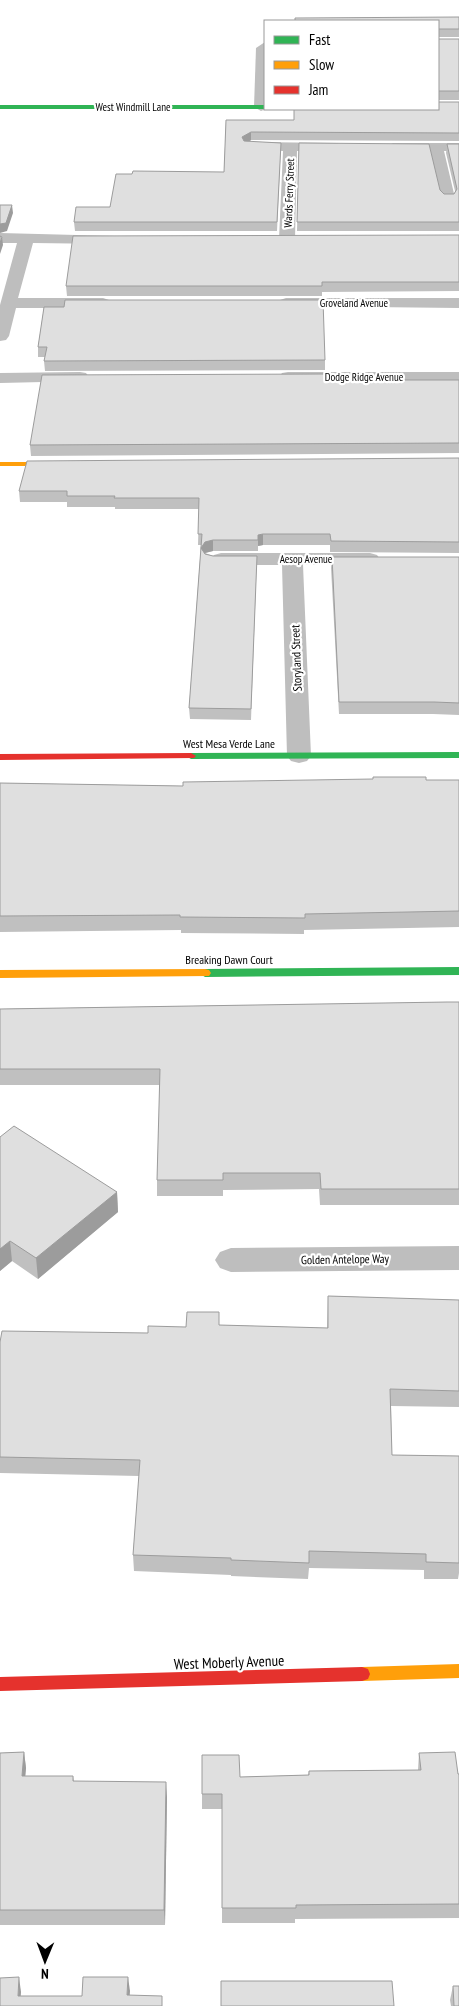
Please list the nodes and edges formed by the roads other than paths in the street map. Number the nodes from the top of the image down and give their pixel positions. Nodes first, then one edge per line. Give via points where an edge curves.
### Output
1 (264, 47) edge
2 (0, 107) edge
3 (263, 107) edge
4 (251, 146) edge
5 (290, 147) junction
6 (349, 147) edge
7 (378, 147) edge
8 (436, 147) junction
9 (459, 147) edge
10 (448, 198) edge
11 (0, 238) edge
12 (26, 238) junction
13 (123, 238) edge
14 (306, 238) edge
15 (268, 239) edge
16 (287, 239) junction
17 (9, 303) junction
18 (116, 303) edge
19 (273, 303) edge
20 (459, 303) edge
21 (0, 336) edge
22 (100, 377) edge
23 (269, 377) edge
24 (459, 377) edge
25 (0, 378) edge
26 (0, 464) edge
27 (70, 464) edge
28 (213, 559) edge
29 (292, 559) junction
30 (390, 560) edge
31 (459, 755) edge
32 (299, 756) junction
33 (0, 757) edge
34 (459, 971) edge
35 (0, 974) edge
36 (459, 1258) edge
37 (231, 1260) dead end
38 (459, 1671) edge
39 (0, 1684) edge

1 - 3 street
2 - 3 street, West Windmill Lane
4 - 5 street
5 - 6 street
5 - 16 street, Wards Ferry Street
7 - 8 street
8 - 9 street
8 - 10 street
11 - 12 street
12 - 13 street
12 - 17 street
14 - 16 street
15 - 16 street
17 - 18 street
17 - 21 street
19 - 20 street, Groveland Avenue
22 - 25 street
23 - 24 street, Dodge Ridge Avenue
26 - 27 street
28 - 29 street, Aesop Avenue
29 - 30 street, Aesop Avenue
29 - 32 street, Storyland Street
31 - 32 street, West Mesa Verde Lane
32 - 33 street, West Mesa Verde Lane
34 - 35 street, Breaking Dawn Court
36 - 37 street, Golden Antelope Way
38 - 39 street, West Moberly Avenue

